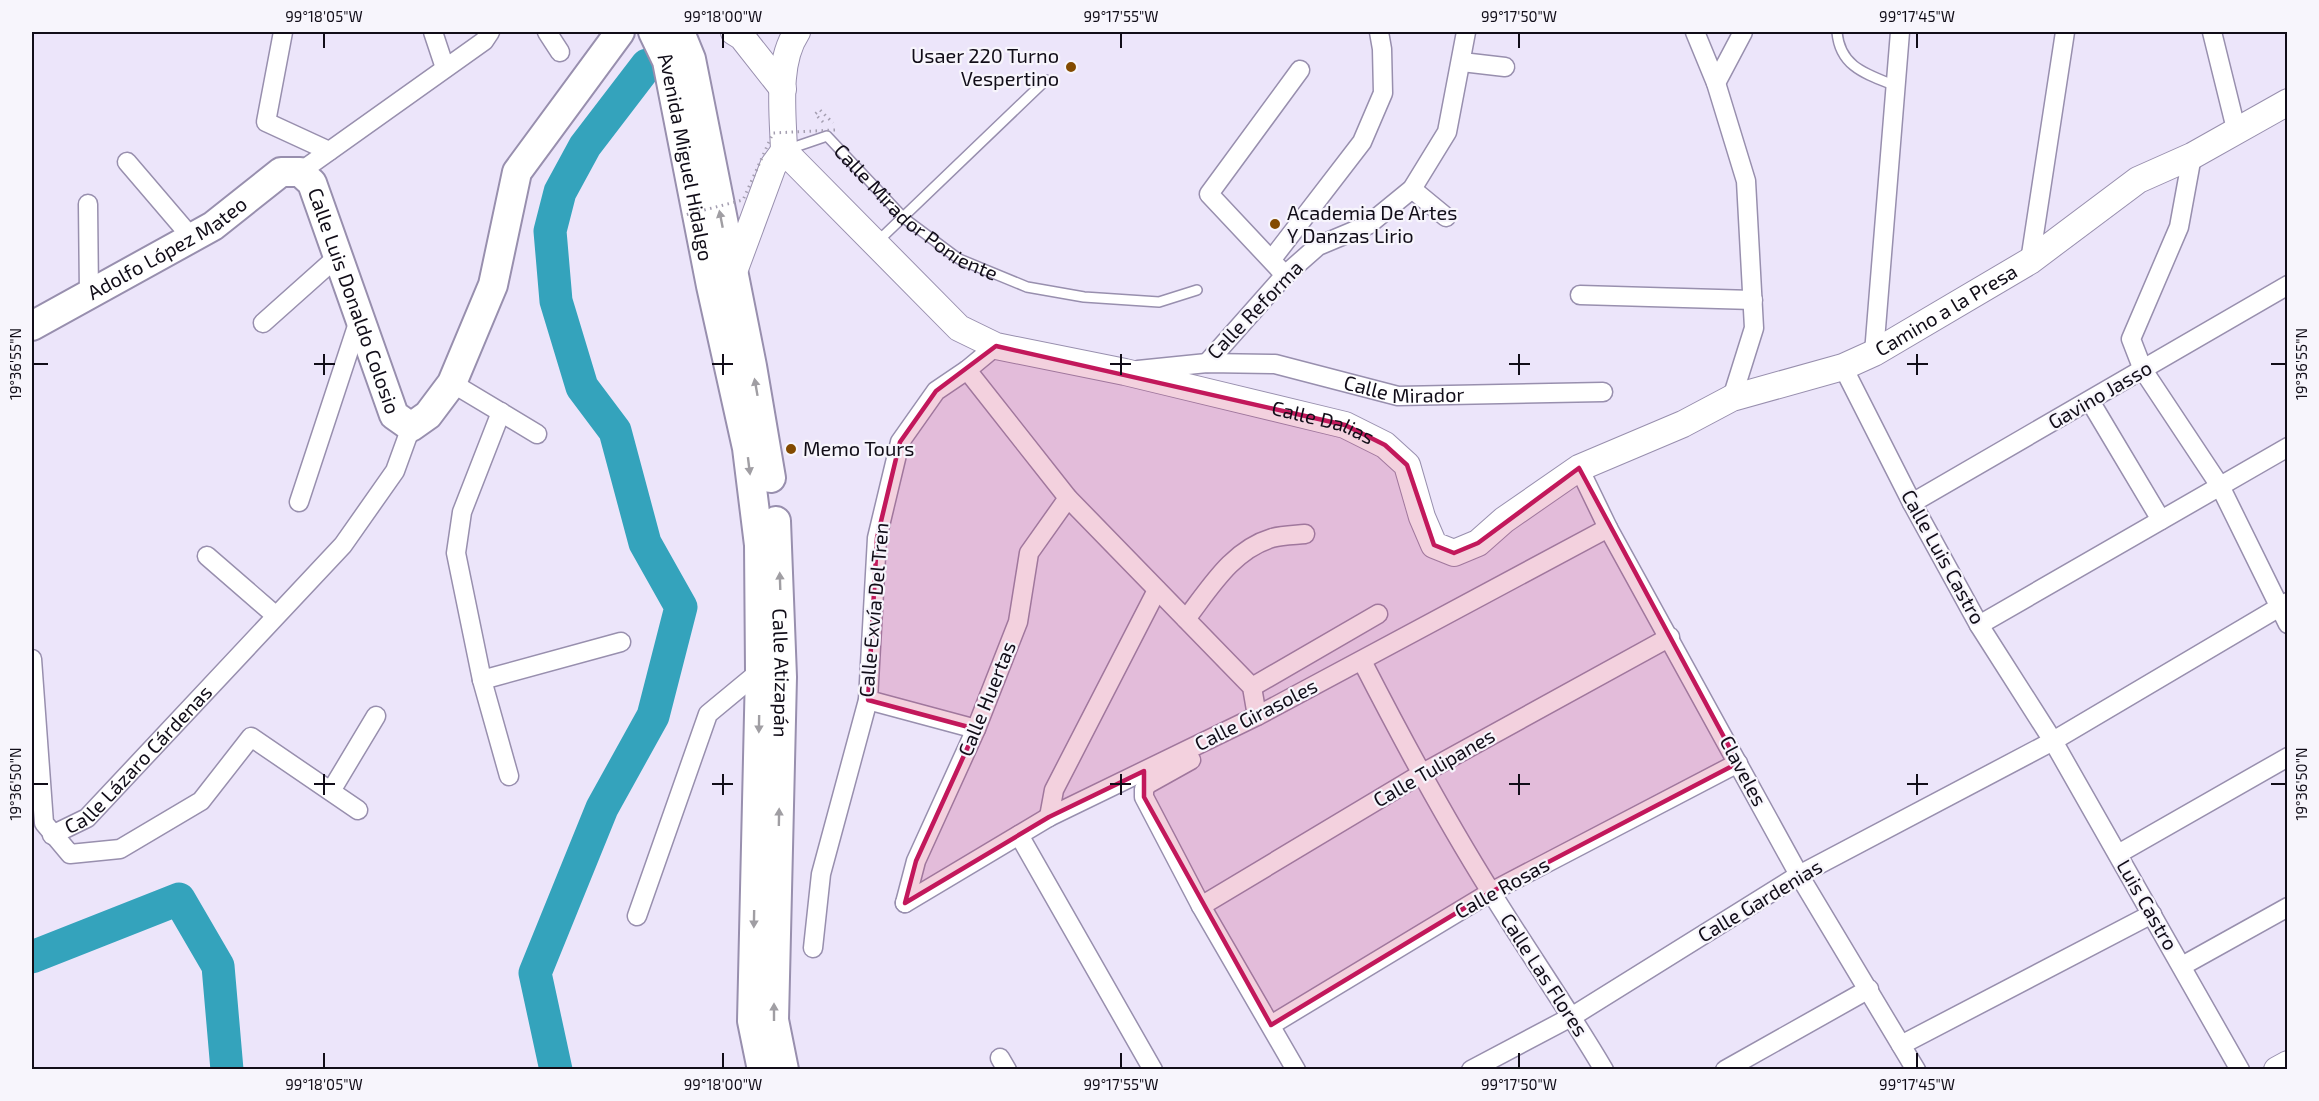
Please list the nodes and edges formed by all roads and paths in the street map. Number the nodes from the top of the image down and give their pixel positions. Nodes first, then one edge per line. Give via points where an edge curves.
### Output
1 (283, 32) edge
2 (433, 32) edge
3 (490, 32) edge
4 (547, 32) edge
5 (620, 32) edge
6 (653, 32) edge
7 (680, 32) edge
8 (734, 32) edge
9 (797, 32) edge
10 (1379, 32) edge
11 (1466, 32) edge
12 (1695, 32) edge
13 (1743, 32) edge
14 (1837, 32) edge
15 (1900, 32) edge
16 (2065, 32) edge
17 (2212, 32) edge
18 (560, 52) dead end
19 (1462, 62) junction
20 (1505, 67) dead end
21 (445, 68) junction
22 (1300, 70) dead end
23 (1046, 80) dead end
24 (1716, 83) junction
25 (1896, 86) junction
26 (783, 89) junction
27 (2288, 102) edge
28 (834, 130) dead end
29 (2237, 133) junction
30 (329, 151) junction
31 (784, 151) junction
32 (2192, 156) junction
33 (127, 162) dead end
34 (300, 172) junction
35 (1412, 189) junction
36 (88, 204) dead end
37 (681, 216) dead end
38 (1446, 217) dead end
39 (904, 218) junction
40 (192, 238) junction
41 (874, 245) junction
42 (337, 257) junction
43 (1272, 259) junction
44 (2030, 261) junction
45 (1285, 275) junction
46 (722, 281) junction
47 (2288, 285) edge
48 (1197, 290) dead end
49 (89, 294) junction
50 (1580, 295) dead end
51 (1753, 300) junction
52 (359, 320) junction
53 (263, 324) dead end
54 (32, 326) edge
55 (996, 346) junction
56 (1874, 353) junction
57 (1207, 363) junction
58 (1844, 367) junction
59 (967, 370) junction
60 (2143, 370) junction
61 (1125, 372) junction
62 (452, 383) junction
63 (1603, 392) dead end
64 (1732, 398) junction
65 (2090, 401) junction
66 (501, 412) junction
67 (411, 427) junction
68 (537, 434) dead end
69 (2288, 447) edge
70 (1579, 468) junction
71 (2220, 486) junction
72 (1068, 498) junction
73 (299, 502) dead end
74 (1912, 503) junction
75 (2161, 520) junction
76 (1608, 528) junction
77 (1305, 534) dead end
78 (207, 556) dead end
79 (1157, 590) junction
80 (2283, 605) edge
81 (1378, 614) dead end
82 (275, 615) junction
83 (1186, 619) junction
84 (2288, 624) edge
85 (1979, 625) junction
86 (1670, 637) junction
87 (621, 642) dead end
88 (32, 658) edge
89 (1362, 661) junction
90 (760, 671) junction
91 (482, 680) junction
92 (1252, 687) junction
93 (868, 700) junction
94 (376, 716) dead end
95 (1257, 716) junction
96 (1234, 727) junction
97 (976, 729) junction
98 (2053, 741) junction
99 (2288, 757) edge
100 (1738, 763) junction
101 (1420, 774) junction
102 (508, 776) dead end
103 (331, 791) junction
104 (358, 810) dead end
105 (1049, 817) junction
106 (42, 827) edge
107 (1019, 835) junction
108 (2118, 854) junction
109 (1799, 875) junction
110 (1491, 892) junction
111 (905, 903) joint
112 (1201, 906) junction
113 (2288, 907) edge
114 (2152, 914) junction
115 (637, 916) dead end
116 (813, 948) dead end
117 (2181, 966) junction
118 (1869, 988) junction
119 (1573, 1016) junction
120 (1272, 1025) junction
121 (1900, 1045) junction
122 (2288, 1064) edge
123 (762, 1070) edge
124 (784, 1070) edge
125 (1153, 1070) edge
126 (1296, 1070) edge
127 (1471, 1070) edge
128 (1604, 1070) edge
129 (1725, 1070) edge
130 (1916, 1070) edge
131 (2240, 1070) edge
132 (2277, 1070) edge

1 - 30 street via 266,122
2 - 21 street
3 - 21 street via 484,41
4 - 18 street
5 - 62 main road, Calle Lázaro Cárdenas via 517,172 493,285
6 - 46 main road, Avenida Miguel Hidalgo via 667,61
46 -> 7 main road, Avenida Miguel Hidalgo via 691,59
8 - 26 street
9 - 26 street via 789,44
10 - 43 street, Calle Reforma via 1383,93 1362,142
11 - 19 street, Calle Reforma
12 - 24 street
13 - 24 street
14 - 25 lane via 1840,52 1860,71
15 - 25 street
16 - 44 street
17 - 29 street
19 - 20 street
19 - 35 street, Calle Reforma via 1447,132
21 - 30 street
22 - 43 street via 1209,194
23 - 39 lane
24 - 51 street via 1746,181
25 - 56 street
26 - 31 street
27 - 29 street, Camino a la Presa
28 - 37 path, bridge via 773,133 743,200
29 - 32 street, Camino a la Presa
30 - 34 street
31 - 39 lane, Calle Mirador Poniente via 827,136
31 - 41 street
31 - 46 street via 773,166
32 - 44 street, Camino a la Presa via 2138,180
32 - 60 street via 2179,227 2131,339
33 - 40 street
34 - 40 main road, Adolfo López Mateo via 281,172
34 - 42 main road, Calle Luis Donaldo Colosio via 312,183
35 - 38 street
35 - 45 street, Calle Reforma via 1368,225 1318,246
36 - 49 street
39 - 41 lane
39 - 48 lane, Calle Mirador Poniente via 959,259 1027,288 1159,302
40 - 49 main road, Adolfo López Mateo
41 - 55 street via 959,328
42 - 52 main road, Calle Luis Donaldo Colosio
42 - 53 street
43 - 45 street
44 - 56 street, Camino a la Presa
45 - 57 street, Calle Reforma
46 -> 90 main road, Calle Atizapán via 759,545
124 -> 46 main road, Calle Atizapán via 774,1020 782,677 779,547 767,448
47 - 60 street, Gavino Jasso
49 - 54 main road, Adolfo López Mateo
50 - 51 street
51 - 64 street via 1754,328
52 - 67 main road, Calle Luis Donaldo Colosio via 394,416
52 - 73 street
55 - 59 street, Calle Exvía Del Tren
55 - 61 street
56 - 58 street, Camino a la Presa
57 - 61 street, Calle Reforma
57 - 63 street, Calle Mirador via 1275,364 1398,396
58 - 64 street, Camino a la Presa
58 - 74 street, Calle Luis Castro
59 - 72 street
59 - 93 street, Calle Exvía Del Tren via 936,391 900,442 877,538
60 - 65 street, Gavino Jasso
60 - 71 street
61 - 70 street, Calle Dalias via 1346,425 1385,445 1407,465 1434,545 1454,553 1478,543
62 - 66 street
62 - 67 main road, Calle Lázaro Cárdenas via 428,415
64 - 70 street, Camino a la Presa via 1683,424
65 - 74 street, Gavino Jasso
65 - 75 street
66 - 68 street
66 - 91 street via 462,512 456,553
67 - 82 street, Calle Lázaro Cárdenas via 395,471 343,545
69 - 71 street
70 - 76 street, Claveles
71 - 75 street
71 - 80 street
72 - 79 street
72 - 97 street, Calle Huertas via 1029,553 1018,622
74 - 85 street, Calle Luis Castro
75 - 85 street
76 - 86 street, Claveles
76 - 89 street, Calle Girasoles
77 - 83 street via 1272,538 1238,556
78 - 82 street
79 - 83 street
79 - 105 street via 1054,790
80 - 84 street
80 - 98 street, Calle Gardenias
81 - 92 street
82 - 106 street, Calle Lázaro Cárdenas via 87,819
83 - 92 street
85 - 98 street, Calle Luis Castro
86 - 100 street, Claveles
86 - 101 street, Calle Tulipanes
87 - 91 street
88 - 106 street
89 - 95 street, Calle Girasoles
89 - 101 street, Calle Las Flores
90 - 115 street via 708,714
90 -> 123 main road, Calle Atizapán via 752,1021
91 - 102 street
92 - 95 street
93 - 97 street
93 - 116 street, Calle Exvía Del Tren via 821,874
94 - 103 street
95 - 96 street, Calle Girasoles
96 - 105 street, Calle Girasoles
96 - 112 street via 1229,739 1144,789 1144,797
97 - 111 street, Calle Huertas via 916,861
98 - 108 street, Luis Castro
98 - 109 street, Calle Gardenias
99 - 108 street
100 - 109 street, Claveles
100 - 110 street, Calle Rosas
101 - 110 street, Calle Las Flores
101 - 112 street, Calle Tulipanes
103 - 104 street, Calle Lázaro Cárdenas
103 - 106 street, Calle Lázaro Cárdenas via 251,737 201,801 120,849 70,854
105 - 107 street, Calle Girasoles
107 - 111 street, Calle Girasoles
107 - 125 street
108 - 114 street, Luis Castro
109 - 118 street, Claveles
109 - 119 street, Calle Gardenias
110 - 119 street, Calle Las Flores
110 - 120 street, Calle Rosas
112 - 120 street
113 - 117 street
114 - 117 street, Luis Castro
114 - 121 street
117 - 131 street, Luis Castro
118 - 121 street, Claveles
118 - 129 street
119 - 127 street, Calle Gardenias
119 - 128 street, Calle Las Flores
120 - 126 street
121 - 130 street, Claveles
122 - 132 street

